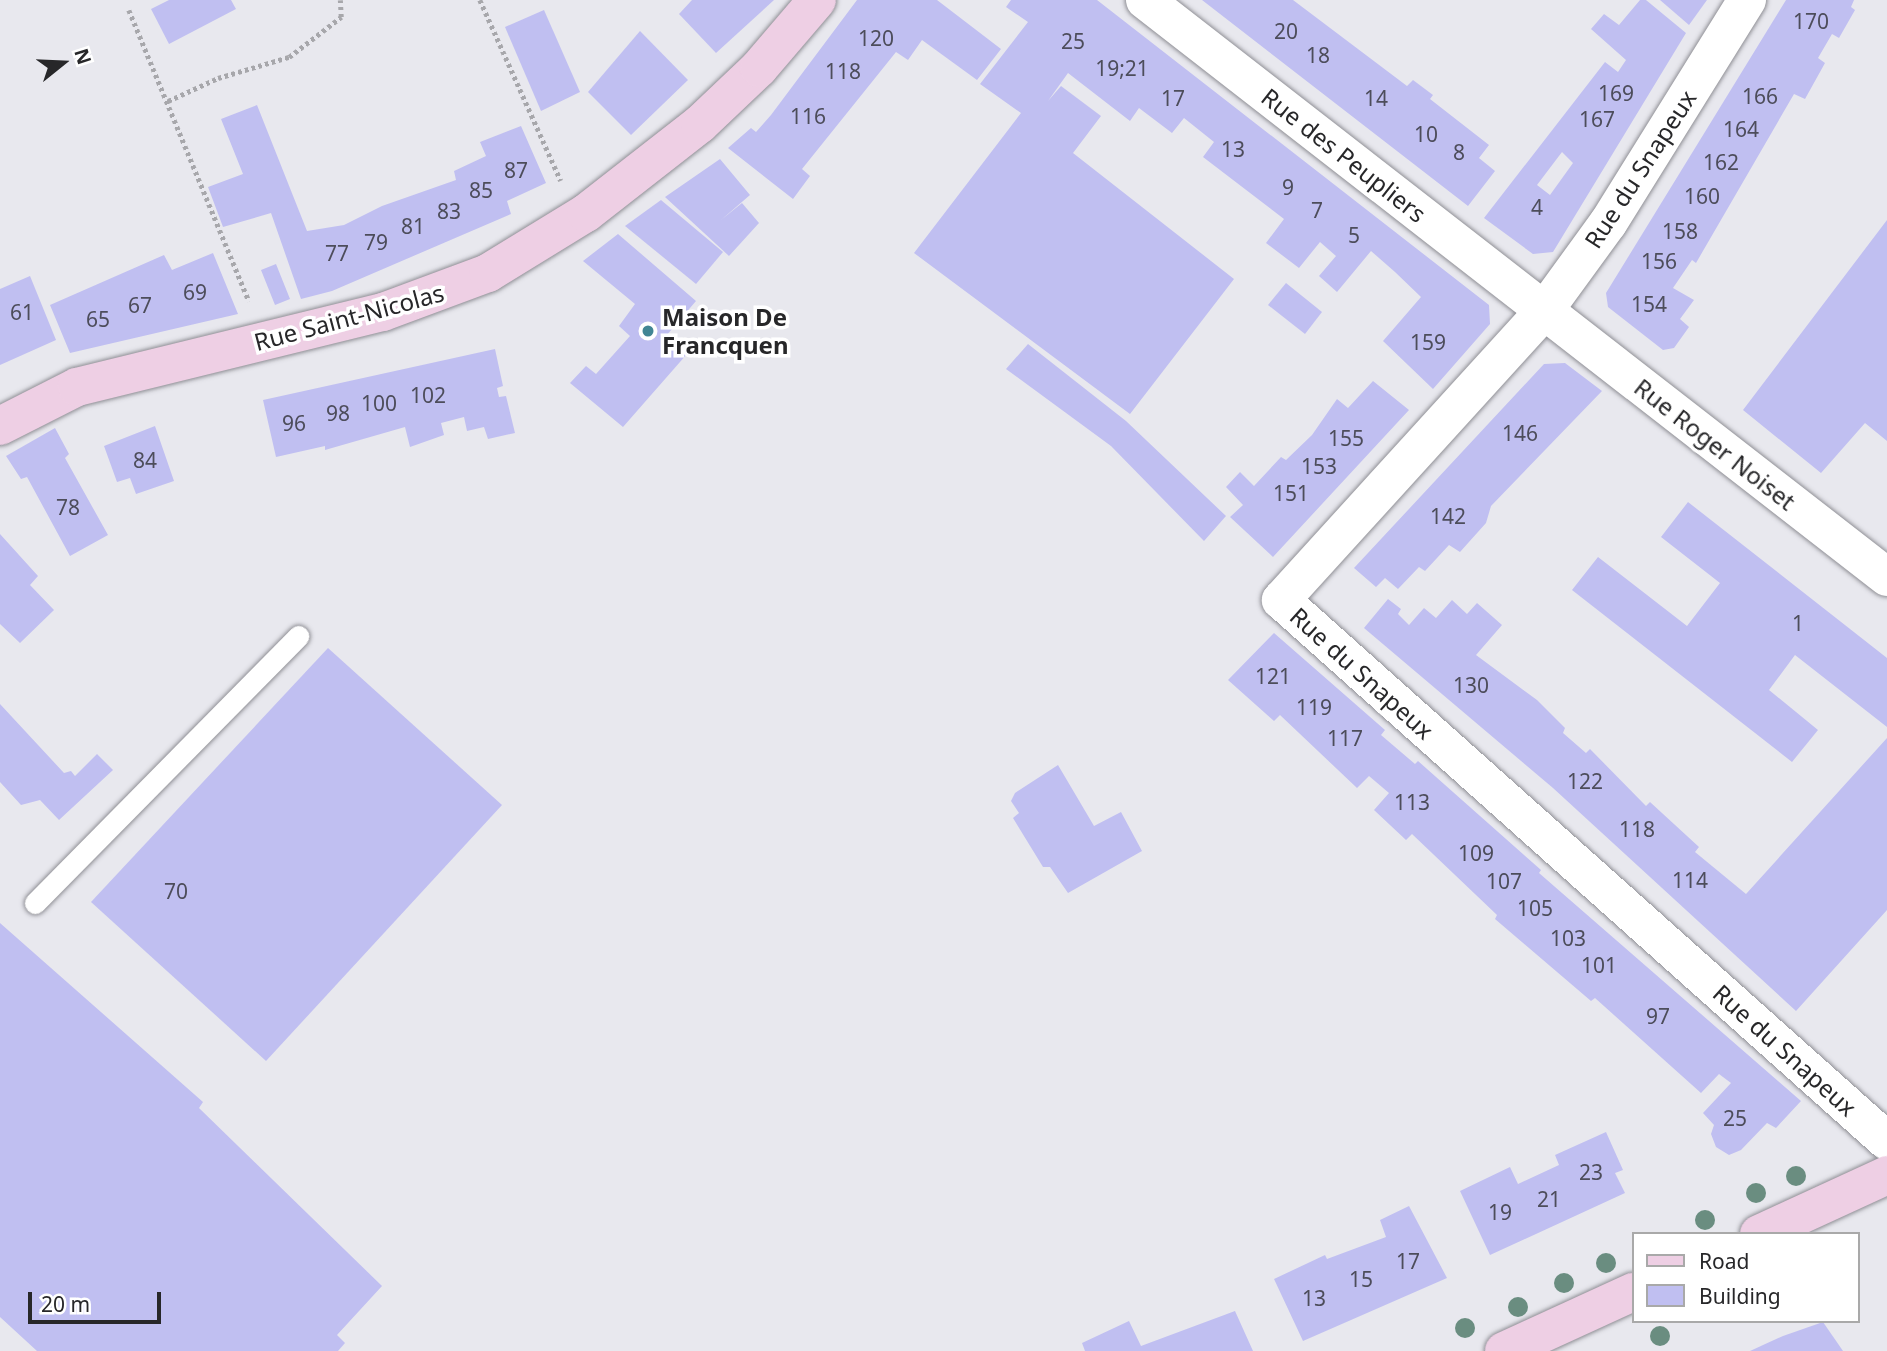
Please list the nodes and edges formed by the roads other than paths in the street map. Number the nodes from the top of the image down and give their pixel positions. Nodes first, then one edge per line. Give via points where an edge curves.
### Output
1 (817, 0) edge
2 (1145, 0) edge
3 (1747, 0) edge
4 (1544, 311) junction
5 (0, 426) edge
6 (1887, 577) edge
7 (298, 636) dead end
8 (35, 903) dead end
9 (1887, 1141) edge
10 (1887, 1175) edge
11 (1763, 1232) edge
12 (1632, 1292) edge
13 (1504, 1351) edge

1 - 5 street, Rue Saint-Nicolas via 720,107 586,213 525,253 456,287 395,309 77,387
2 - 4 street, Rue des Peupliers
3 - 4 street, Rue du Snapeux via 1608,223
4 - 6 street, Rue Roger Noiset
4 - 9 street, Rue du Snapeux via 1281,600
7 - 8 lane
10 - 11 street
12 - 13 street

